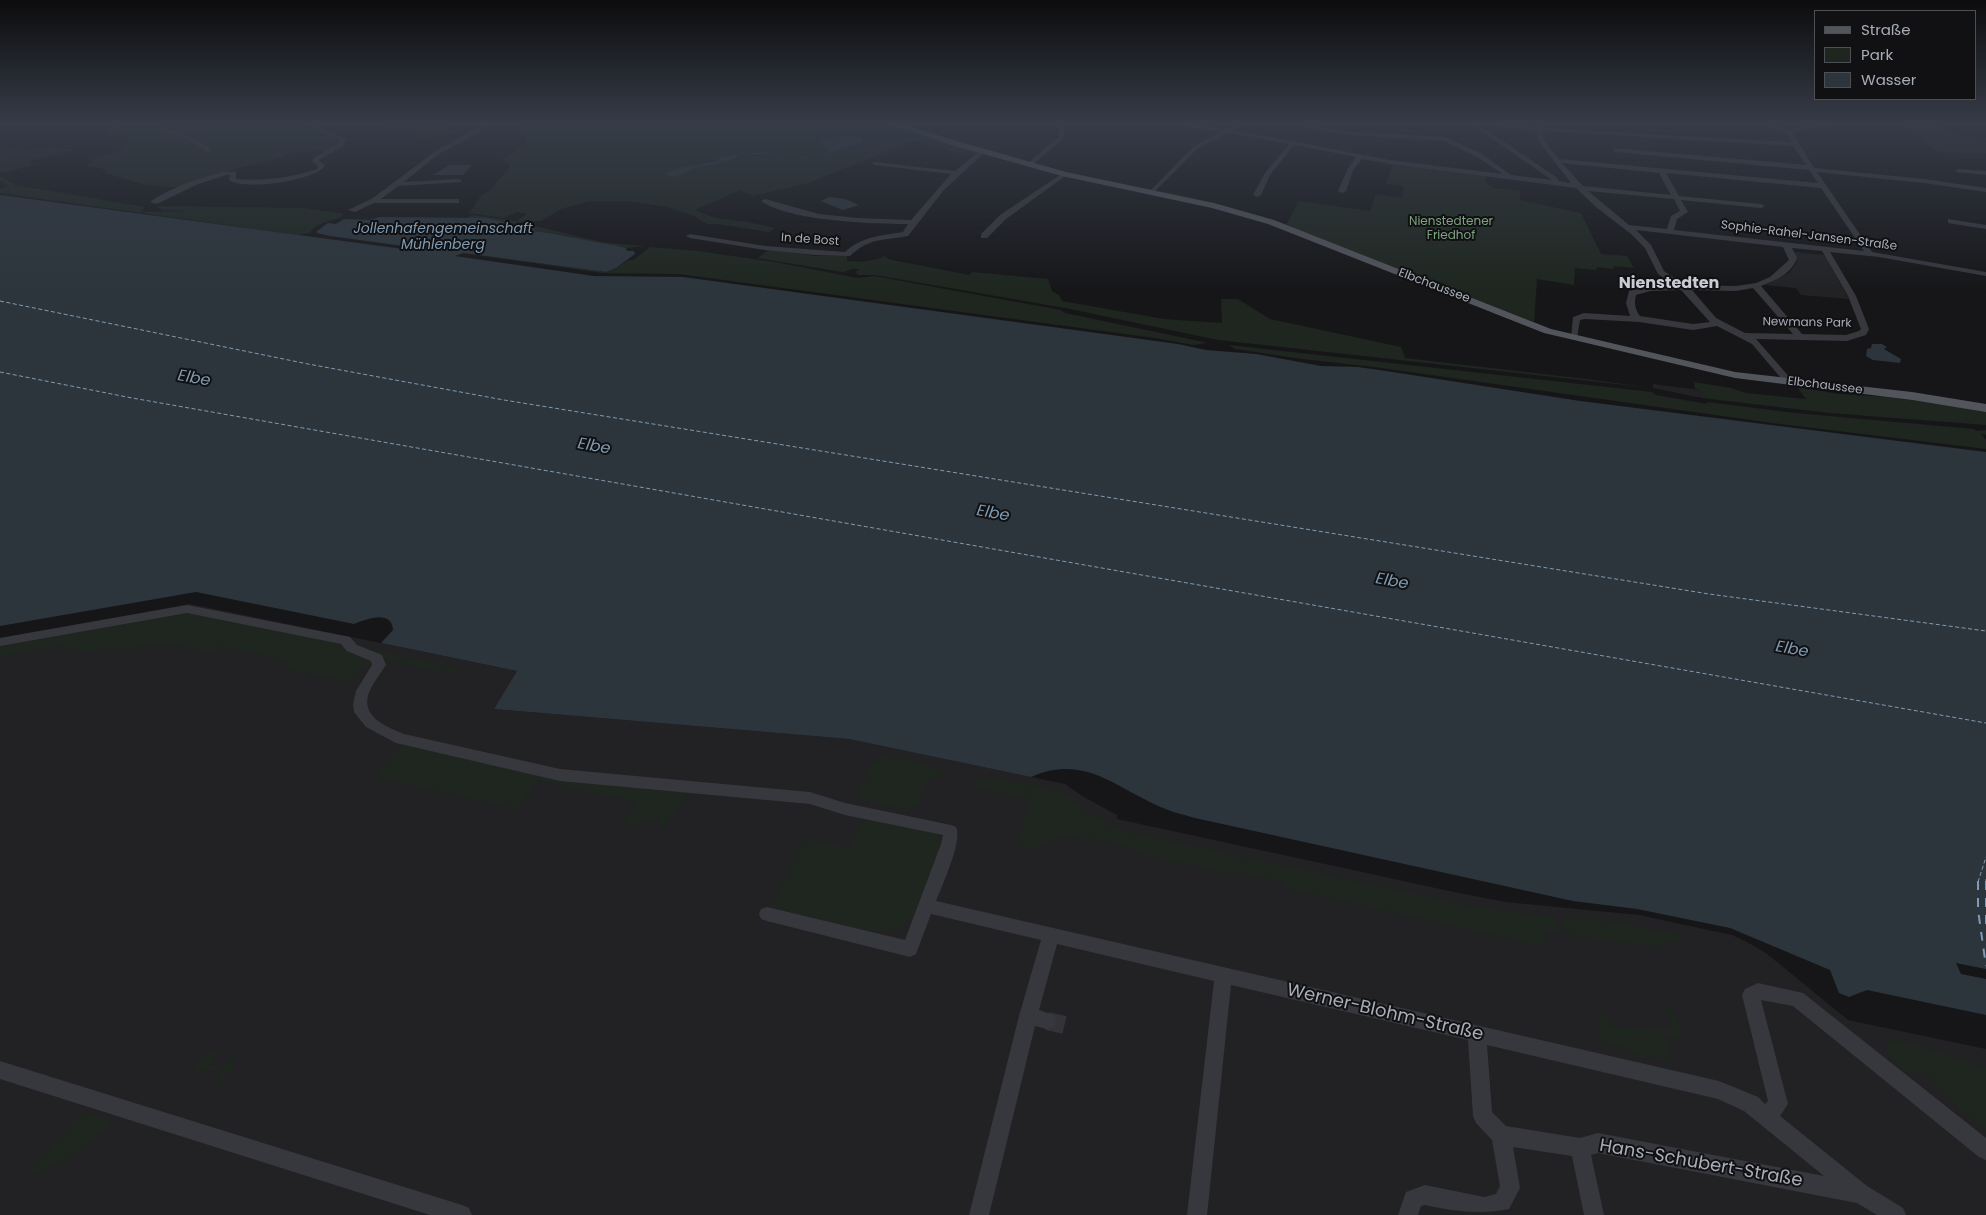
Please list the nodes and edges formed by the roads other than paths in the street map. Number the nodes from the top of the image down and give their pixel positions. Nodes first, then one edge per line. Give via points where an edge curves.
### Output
1 (208, 180) edge
2 (234, 180) edge
3 (276, 180) edge
4 (404, 180) edge
5 (950, 180) edge
6 (1058, 180) edge
7 (1092, 180) edge
8 (1164, 180) edge
9 (1264, 180) edge
10 (1346, 180) edge
11 (1530, 180) edge
12 (1555, 180) edge
13 (1572, 180) edge
14 (1666, 180) edge
15 (1760, 180) edge
16 (1820, 180) edge
17 (1914, 180) edge
18 (459, 181) dead end
19 (1556, 183) junction
20 (399, 184) junction
21 (431, 184) junction
22 (1824, 186) junction
23 (1580, 187) junction
24 (1986, 190) edge
25 (1342, 191) dead end
26 (1151, 193) junction
27 (1257, 195) dead end
28 (1675, 197) junction
29 (372, 201) junction
30 (456, 201) dead end
31 (765, 201) dead end
32 (154, 202) dead end
33 (412, 202) junction
34 (1761, 206) dead end
35 (352, 210) dead end
36 (1951, 221) dead end
37 (913, 222) junction
38 (1629, 227) junction
39 (1986, 227) edge
40 (1670, 232) junction
41 (690, 236) dead end
42 (984, 236) dead end
43 (1785, 244) junction
44 (1824, 248) junction
45 (1870, 254) junction
46 (1661, 272) junction
47 (1986, 274) edge
48 (1755, 285) junction
49 (1650, 288) junction
50 (1684, 288) junction
51 (1637, 319) junction
52 (1718, 323) junction
53 (1574, 336) junction
54 (1745, 336) junction
55 (1798, 336) junction
56 (1789, 382) junction
57 (1986, 408) edge
58 (0, 642) edge
59 (926, 906) junction
60 (767, 914) dead end
61 (1051, 936) junction
62 (1224, 975) junction
63 (1028, 1016) junction
64 (1047, 1022) tunnel mouth
65 (1477, 1035) junction
66 (0, 1070) edge
67 (1766, 1117) junction
68 (1501, 1135) junction
69 (1580, 1148) junction
70 (1986, 1150) edge
71 (1860, 1193) junction
72 (462, 1215) edge
73 (979, 1215) edge
74 (1197, 1215) edge
75 (1408, 1215) edge
76 (1594, 1215) edge
77 (1896, 1215) edge

1 - 32 street
2 - 3 street
4 - 20 street
5 - 37 street, In de Bost
6 - 42 street via 1003,218
7 - 26 main road, Elbchaussee
8 - 26 street
9 - 27 street
10 - 25 street
11 - 19 street
12 - 19 street
13 - 23 street
14 - 28 street
15 - 22 street
16 - 22 street
17 - 24 street
18 - 21 street
19 - 23 street
20 - 21 street
20 - 29 street
21 - 33 street
22 - 45 street
23 - 28 street
23 - 38 street
26 - 53 main road, Elbchaussee via 1280,225 1527,324
28 - 34 street
28 - 40 street via 1684,213 1674,218
29 - 33 street
29 - 35 street
30 - 33 street
31 - 37 street via 812,215
36 - 39 street
37 - 41 street, In de Bost via 905,234 867,240 847,254 835,255
38 - 40 street, Sophie-Rahel-Jansen-Straße
38 - 46 street via 1648,247
40 - 43 street, Sophie-Rahel-Jansen-Straße
43 - 44 street, Sophie-Rahel-Jansen-Straße
43 - 48 street via 1793,257 1792,262 1782,273
44 - 45 street, Sophie-Rahel-Jansen-Straße
44 - 55 street, Newmans Park via 1849,290 1864,331 1848,338
45 - 47 street, Sophie-Rahel-Jansen-Straße
46 - 49 street via 1648,286
46 - 50 street
48 - 50 street
48 - 55 street
49 - 50 street
49 - 51 street via 1630,295
50 - 52 street
51 - 52 street via 1694,327
51 - 53 street via 1582,316 1575,320
52 - 54 street
53 - 56 main road, Elbchaussee via 1727,373
54 - 55 street, Newmans Park
54 - 56 street
56 - 57 main road, Elbchaussee
58 - 59 street via 187,608 345,640 352,648 380,662 360,696 360,708 366,719 378,729 401,739 560,775 810,798 845,809 951,831
59 - 60 street via 910,949
59 - 61 street, Werner-Blohm-Straße
61 - 62 street, Werner-Blohm-Straße
61 - 63 street
62 - 65 street, Werner-Blohm-Straße
62 - 74 street
63 - 64 street
63 - 73 street
65 - 67 street, Werner-Blohm-Straße via 1719,1090 1751,1104
65 - 68 street via 1483,1116
66 - 72 street
67 - 70 street via 1778,1104 1751,995 1758,991 1797,999
67 - 71 street, Werner-Blohm-Straße
68 - 69 street
68 - 75 street via 1510,1188 1502,1202 1484,1207 1425,1196 1413,1199
69 - 71 street, Hans-Schubert-Straße via 1598,1143 1613,1145
69 - 76 street, Hans-Schubert-Straße
71 - 77 street

